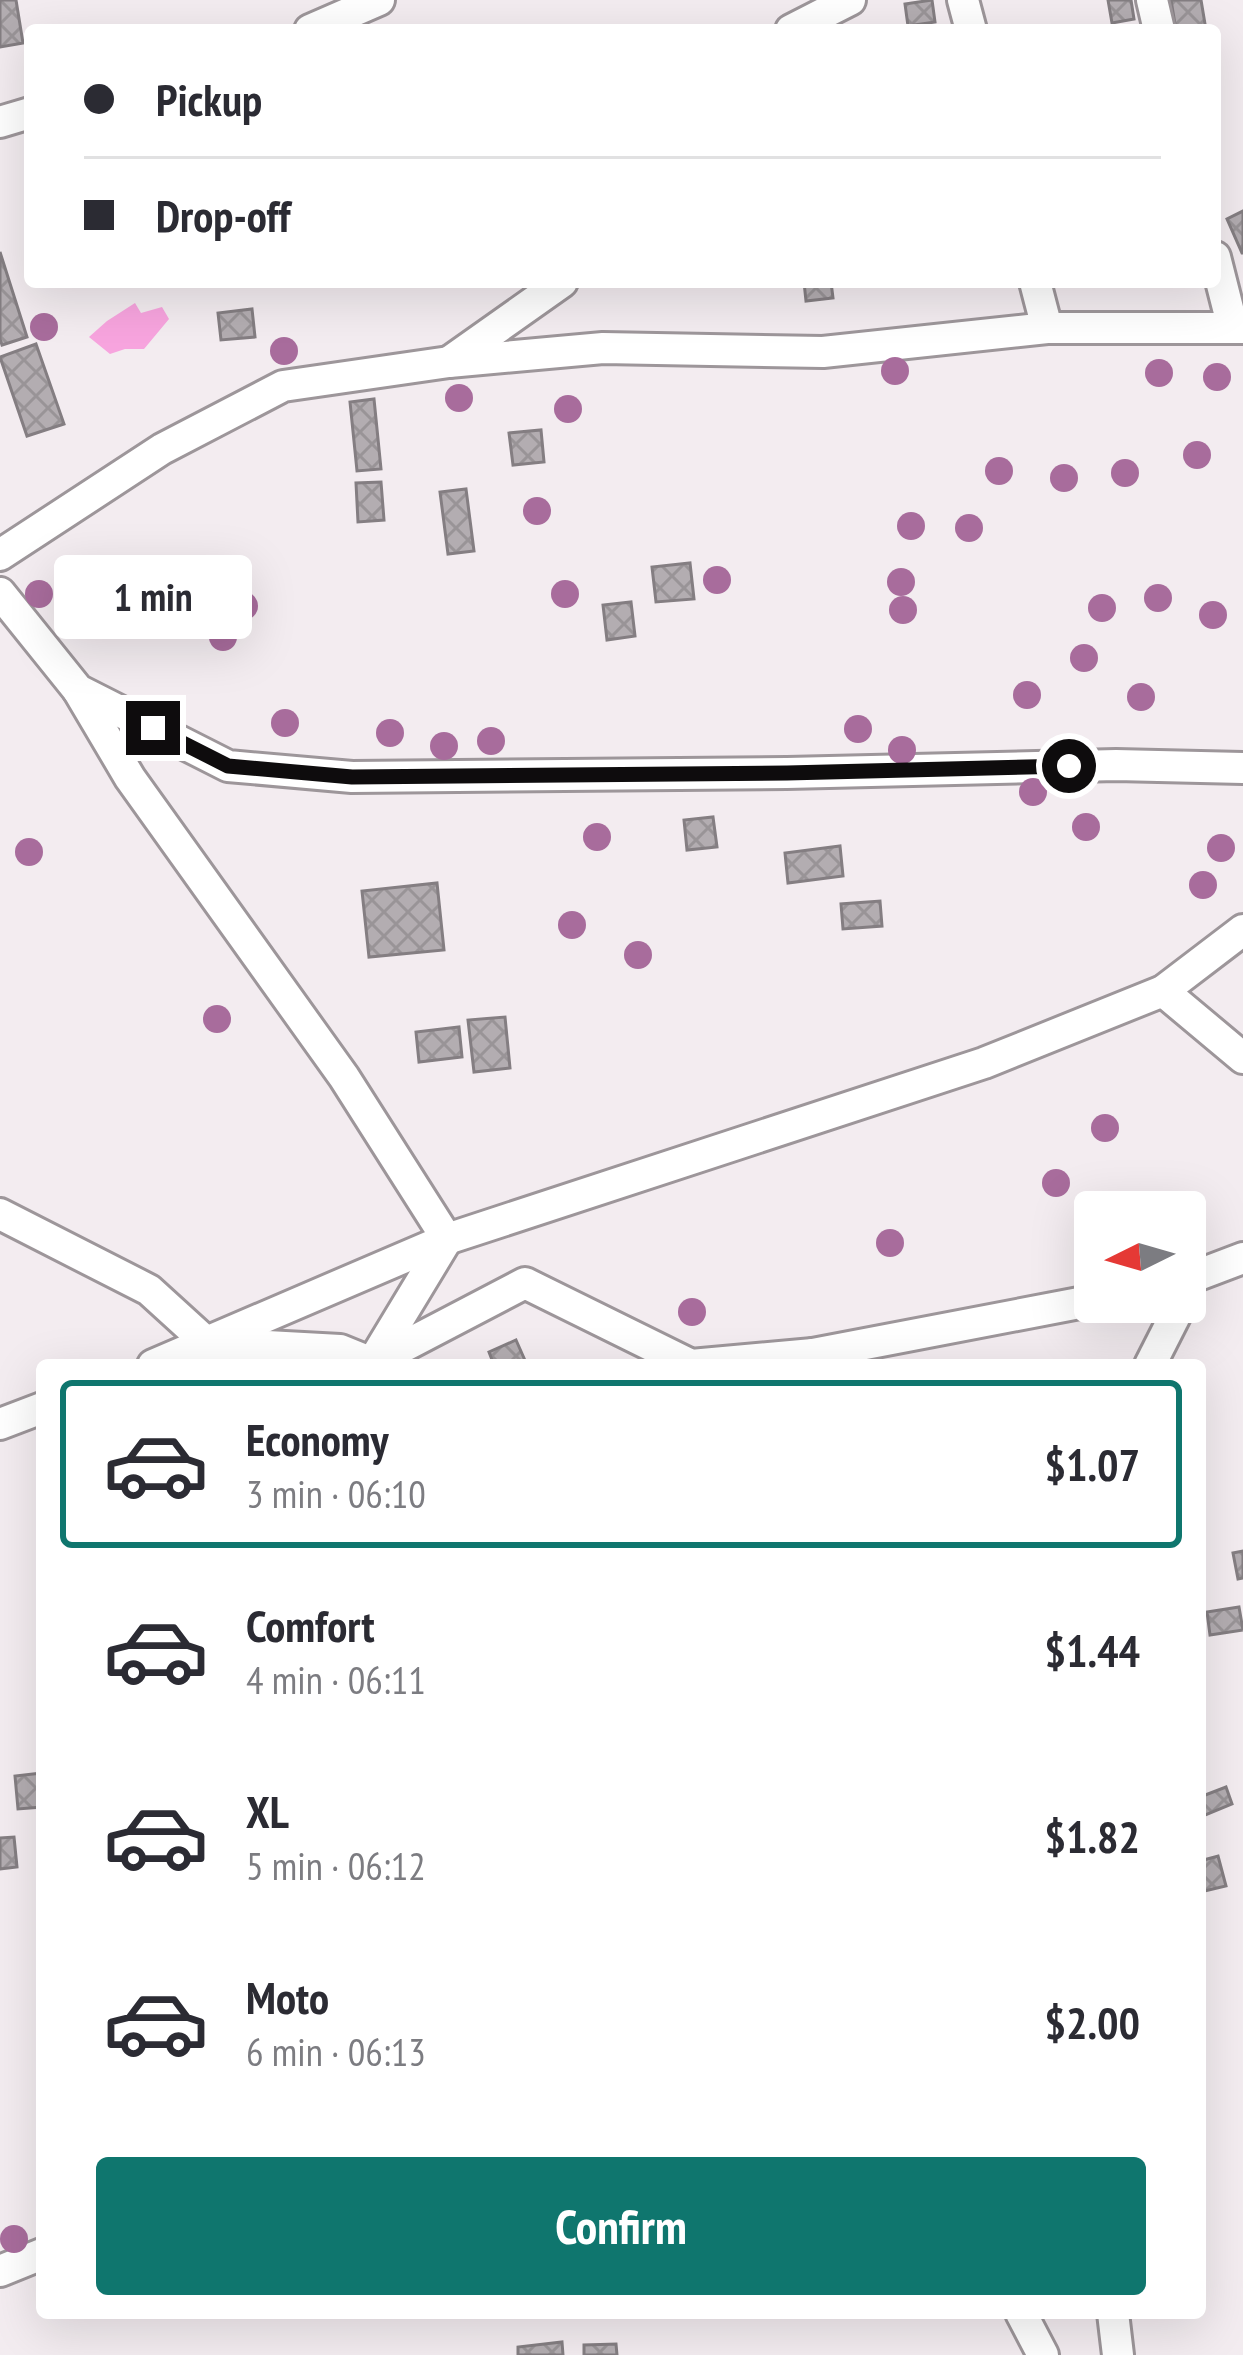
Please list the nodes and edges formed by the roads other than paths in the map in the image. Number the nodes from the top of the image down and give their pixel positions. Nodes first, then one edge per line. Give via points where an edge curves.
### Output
1 (379, 0) edge
2 (850, 0) edge
3 (324, 24) edge
4 (803, 24) edge
5 (1221, 276) edge
6 (554, 288) edge
7 (1036, 288) edge
8 (1046, 328) junction
9 (1238, 328) edge
10 (449, 362) junction
11 (0, 555) edge
12 (0, 593) edge
13 (78, 690) junction
14 (1243, 768) edge
15 (1243, 930) edge
16 (1163, 991) junction
17 (1243, 1058) edge
18 (0, 1214) edge
19 (446, 1239) junction
20 (1243, 1258) edge
21 (1206, 1278) edge
22 (1074, 1304) edge
23 (1170, 1323) edge
24 (205, 1342) junction
25 (167, 1359) edge
26 (227, 1359) edge
27 (362, 1359) edge
28 (377, 1359) edge
29 (383, 1359) edge
30 (679, 1359) edge
31 (809, 1359) edge
32 (1153, 1359) edge
33 (36, 1410) edge
34 (0, 1424) edge
35 (36, 2256) edge
36 (0, 2271) edge
37 (1024, 2319) edge
38 (1114, 2319) edge
39 (1043, 2355) edge
40 (1118, 2355) edge

1 - 3 street
2 - 4 street
5 - 9 street
6 - 10 street
7 - 8 street
8 - 9 street
8 - 10 street via 823,352 603,348
10 - 11 street via 283,386 163,449
12 - 13 street
13 - 14 street via 228,766 352,777
13 - 19 street
15 - 16 street
16 - 17 street
16 - 19 street via 984,1064
18 - 24 street via 148,1290
19 - 24 street
19 - 28 street
20 - 21 street
22 - 31 street
23 - 32 street
24 - 25 street
24 - 26 street
24 - 27 street via 340,1350
29 - 30 street via 525,1283
33 - 34 street
35 - 36 street
37 - 39 street
38 - 40 street

